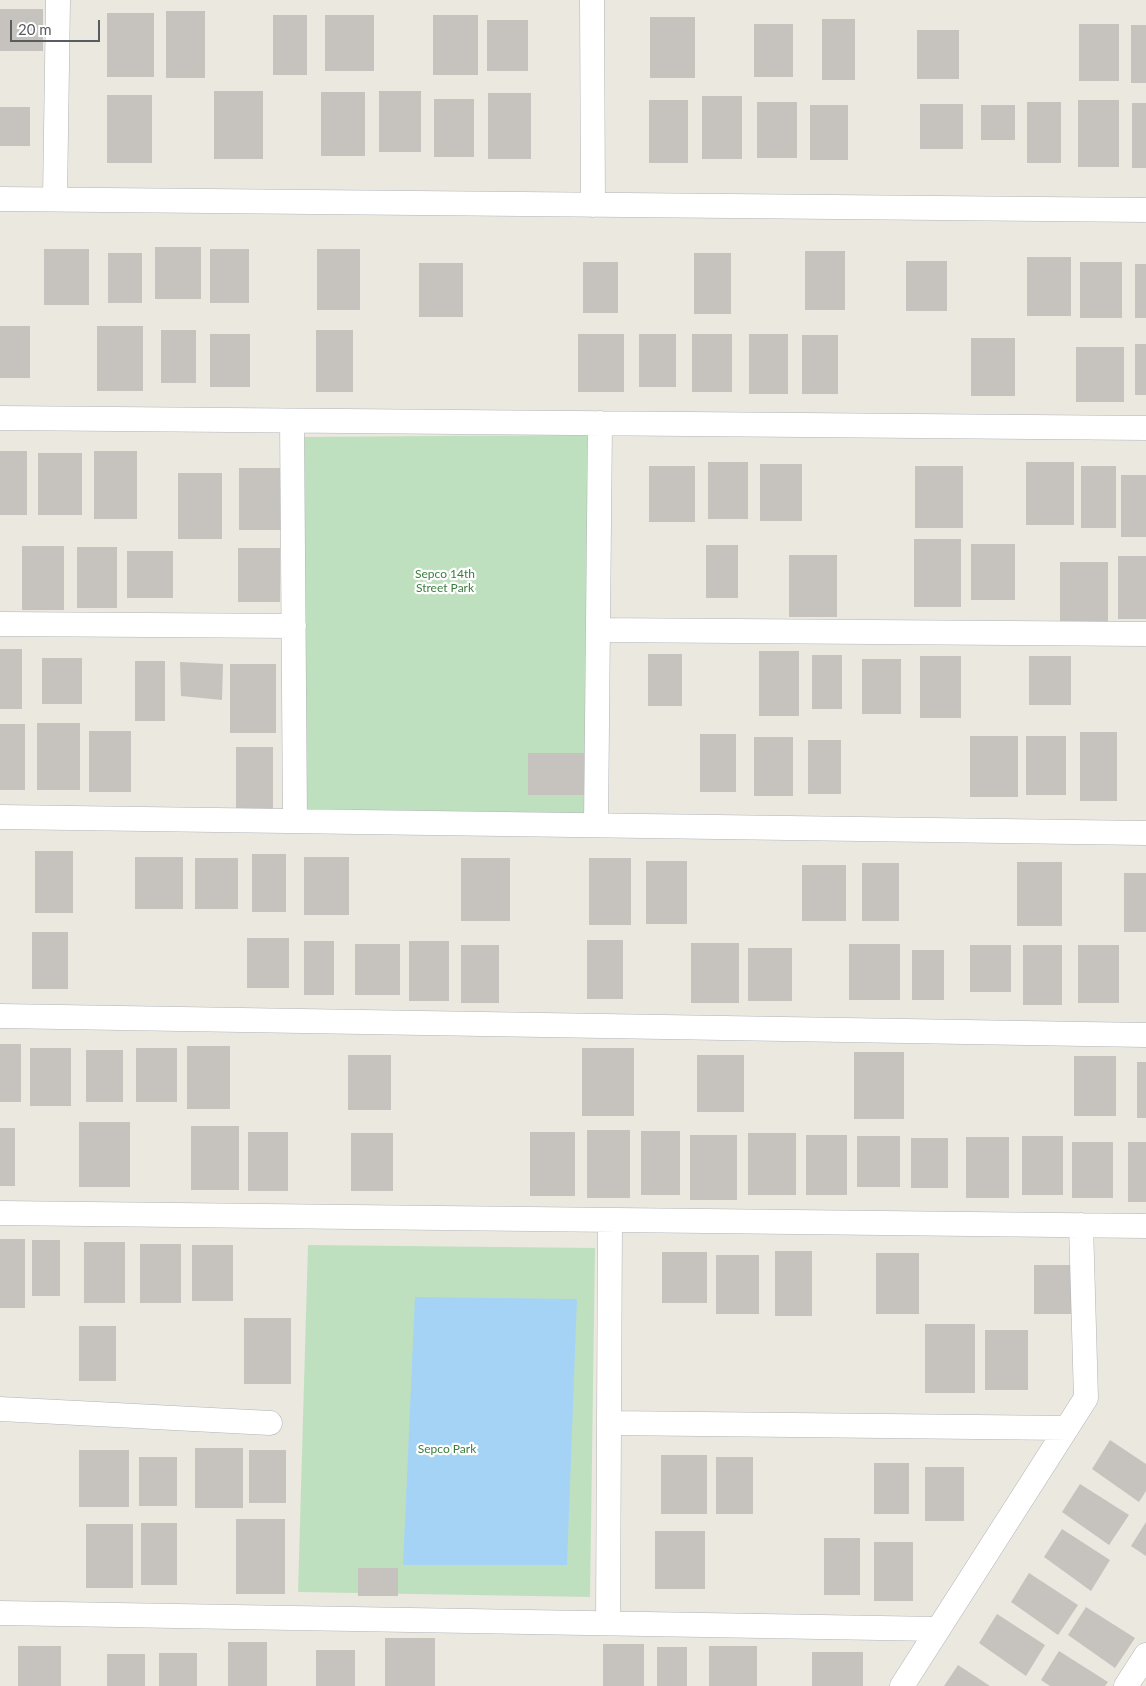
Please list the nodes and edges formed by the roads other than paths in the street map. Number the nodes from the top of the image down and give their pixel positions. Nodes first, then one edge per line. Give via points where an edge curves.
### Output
1 (58, 0) edge
2 (592, 0) edge
3 (0, 199) edge
4 (55, 199) junction
5 (593, 205) junction
6 (1146, 210) edge
7 (0, 418) edge
8 (292, 421) junction
9 (600, 423) junction
10 (1146, 428) edge
11 (0, 624) edge
12 (294, 626) junction
13 (598, 630) junction
14 (1146, 634) edge
15 (0, 817) edge
16 (295, 821) junction
17 (596, 825) junction
18 (1146, 833) edge
19 (0, 1016) edge
20 (1146, 1035) edge
21 (0, 1213) edge
22 (610, 1220) junction
23 (1081, 1225) junction
24 (1146, 1226) edge
25 (0, 1409) edge
26 (270, 1423) dead end
27 (609, 1423) junction
28 (1067, 1428) junction
29 (0, 1613) edge
30 (608, 1623) junction
31 (938, 1629) junction
32 (1146, 1655) edge
33 (902, 1686) edge
34 (1126, 1686) edge

1 - 4 street
2 - 5 street
3 - 4 street
4 - 5 street
5 - 6 street
7 - 8 street
8 - 9 street
8 - 12 street
9 - 10 street
9 - 13 street
11 - 12 street
12 - 16 street
13 - 14 street
13 - 17 street
15 - 16 street
16 - 17 street
17 - 18 street
19 - 20 street
21 - 22 street
22 - 23 street
22 - 27 street
23 - 24 street
23 - 28 street via 1086,1398
25 - 26 street
27 - 28 street
27 - 30 street
28 - 31 street
29 - 30 street
30 - 31 street
31 - 33 street
32 - 34 street

